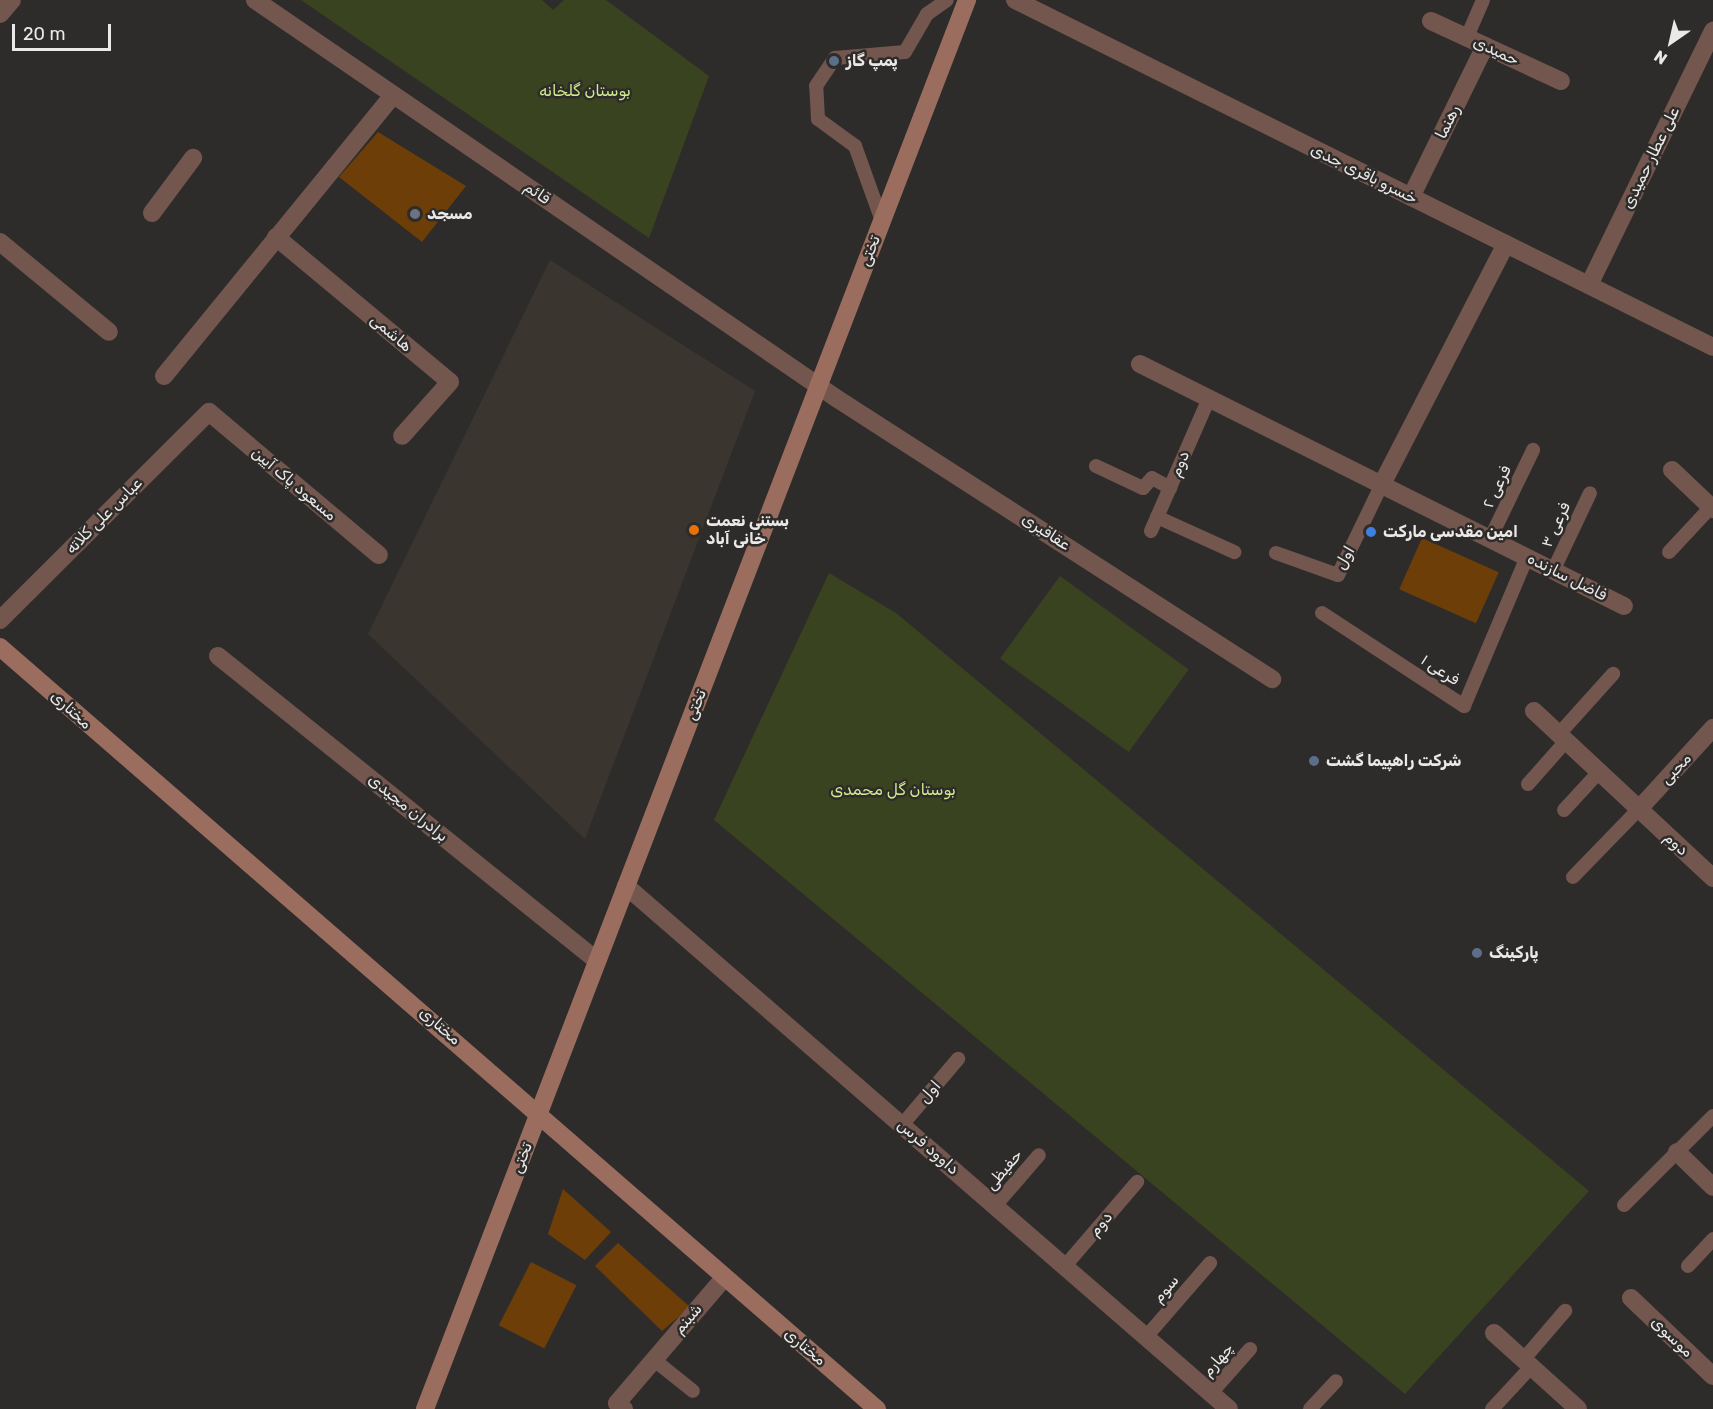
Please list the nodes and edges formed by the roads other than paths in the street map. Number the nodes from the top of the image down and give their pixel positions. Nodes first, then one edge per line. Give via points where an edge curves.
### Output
1 (12, 0) edge
2 (255, 0) edge
3 (946, 0) edge
4 (967, 0) edge
5 (1015, 0) edge
6 (1483, 0) edge
7 (0, 14) edge
8 (1431, 21) dead end
9 (1713, 31) edge
10 (1467, 37) junction
11 (1485, 46) junction
12 (1561, 81) dead end
13 (393, 95) junction
14 (193, 158) dead end
15 (1411, 197) junction
16 (153, 213) dead end
17 (882, 221) junction
18 (276, 237) junction
19 (0, 242) edge
20 (1506, 244) junction
21 (1589, 285) junction
22 (109, 332) dead end
23 (1713, 347) edge
24 (1140, 364) dead end
25 (164, 376) dead end
26 (819, 386) junction
27 (1209, 398) junction
28 (208, 412) joint
29 (402, 436) dead end
30 (1533, 450) dead end
31 (1096, 466) dead end
32 (1672, 470) dead end
33 (1382, 484) junction
34 (1170, 488) junction
35 (1590, 493) dead end
36 (1712, 508) edge
37 (1157, 517) junction
38 (1151, 531) dead end
39 (1490, 538) junction
40 (1234, 552) dead end
41 (1669, 552) dead end
42 (1276, 553) dead end
43 (379, 555) dead end
44 (1527, 557) junction
45 (1553, 570) junction
46 (1624, 606) dead end
47 (1322, 613) dead end
48 (0, 620) edge
49 (0, 646) edge
50 (218, 656) dead end
51 (1613, 674) dead end
52 (1272, 679) dead end
53 (1534, 711) dead end
54 (1713, 728) edge
55 (1563, 738) junction
56 (1599, 772) junction
57 (1528, 784) dead end
58 (1639, 809) junction
59 (1564, 810) dead end
60 (1573, 877) dead end
61 (1713, 878) edge
62 (626, 886) junction
63 (597, 961) junction
64 (958, 1059) dead end
65 (1713, 1116) edge
66 (545, 1120) junction
67 (902, 1125) junction
68 (1677, 1152) junction
69 (1039, 1155) dead end
70 (1137, 1182) dead end
71 (1713, 1187) edge
72 (1624, 1205) dead end
73 (995, 1206) junction
74 (1713, 1239) edge
75 (1210, 1263) dead end
76 (1065, 1266) junction
77 (1688, 1266) dead end
78 (724, 1278) junction
79 (1631, 1298) dead end
80 (1565, 1311) dead end
81 (1494, 1334) dead end
82 (1146, 1337) junction
83 (1250, 1348) dead end
84 (653, 1359) junction
85 (1527, 1363) junction
86 (1713, 1376) edge
87 (1336, 1381) dead end
88 (693, 1390) dead end
89 (1211, 1393) junction
90 (868, 1406) edge
91 (425, 1409) edge
92 (624, 1409) edge
93 (1229, 1409) edge
94 (1310, 1409) edge
95 (1492, 1409) edge
96 (1578, 1409) edge

1 - 7 street
2 - 13 street, قائم
3 - 17 lane via 927,14 905,52 835,58 816,86 818,119 855,146
4 - 17 main road, تختی
5 - 15 street, خسرو باقری جدی
6 - 10 lane
8 - 10 street, حمیدی
9 - 21 street, علی عطار حمیدی
10 - 11 street, حمیدی
11 - 12 street, حمیدی
11 - 15 street, رهنما
13 - 18 street
13 - 26 street, قائم
14 - 16 street
15 - 20 street, خسرو باقری جدی
17 - 26 main road, تختی
18 - 25 street
18 - 29 street, هاشمی via 450,382
19 - 22 street
20 - 21 street, خسرو باقری جدی
20 - 33 street
21 - 23 street, خسرو باقری جدی
24 - 27 street, فاضل سازنده
26 - 52 street, عقاقیری
26 - 62 main road, تختی
27 - 33 street, فاضل سازنده
27 - 34 lane, دوم
28 - 43 street, مسعود پاک آیین
28 - 48 street, عباس علی کلاته
30 - 39 lane, فرعی ۲
31 - 34 lane via 1143,488 1152,478
32 - 36 street
33 - 39 street, فاضل سازنده
33 - 42 lane, اول via 1338,575
34 - 37 lane, دوم
35 - 45 lane, فرعی ۳
36 - 41 lane
37 - 38 lane, دوم
37 - 40 lane
39 - 44 street, فاضل سازنده
44 - 45 street, فاضل سازنده
44 - 47 lane, فرعی ۱ via 1464,706
45 - 46 street, فاضل سازنده
49 - 66 main road, مختاری
50 - 63 street, برادران مجیدی
51 - 55 lane
53 - 55 street
54 - 58 street, محبی
55 - 56 street
55 - 57 lane
56 - 58 street
56 - 59 lane
58 - 60 lane
58 - 61 street, دوم
62 - 63 main road, تختی
62 - 67 street, داوود فرس
63 - 66 main road, تختی
64 - 67 lane, اول
65 - 68 lane
66 - 78 main road, مختاری
66 - 91 main road, تختی
67 - 73 street, داوود فرس
68 - 71 street
68 - 72 lane
69 - 73 lane, حفیظی
70 - 76 lane, دوم
73 - 76 street, داوود فرس
74 - 77 lane
75 - 82 lane, سوم
76 - 82 street, داوود فرس
78 - 84 street, شبنم
78 - 90 main road, مختاری
79 - 86 street, موسوی
80 - 85 lane
81 - 85 street
82 - 89 street, داوود فرس
83 - 89 lane, چهارم
84 - 88 lane
84 - 92 street, شبنم via 617,1403
85 - 95 lane
85 - 96 street
87 - 94 lane
89 - 93 street, داوود فرس

